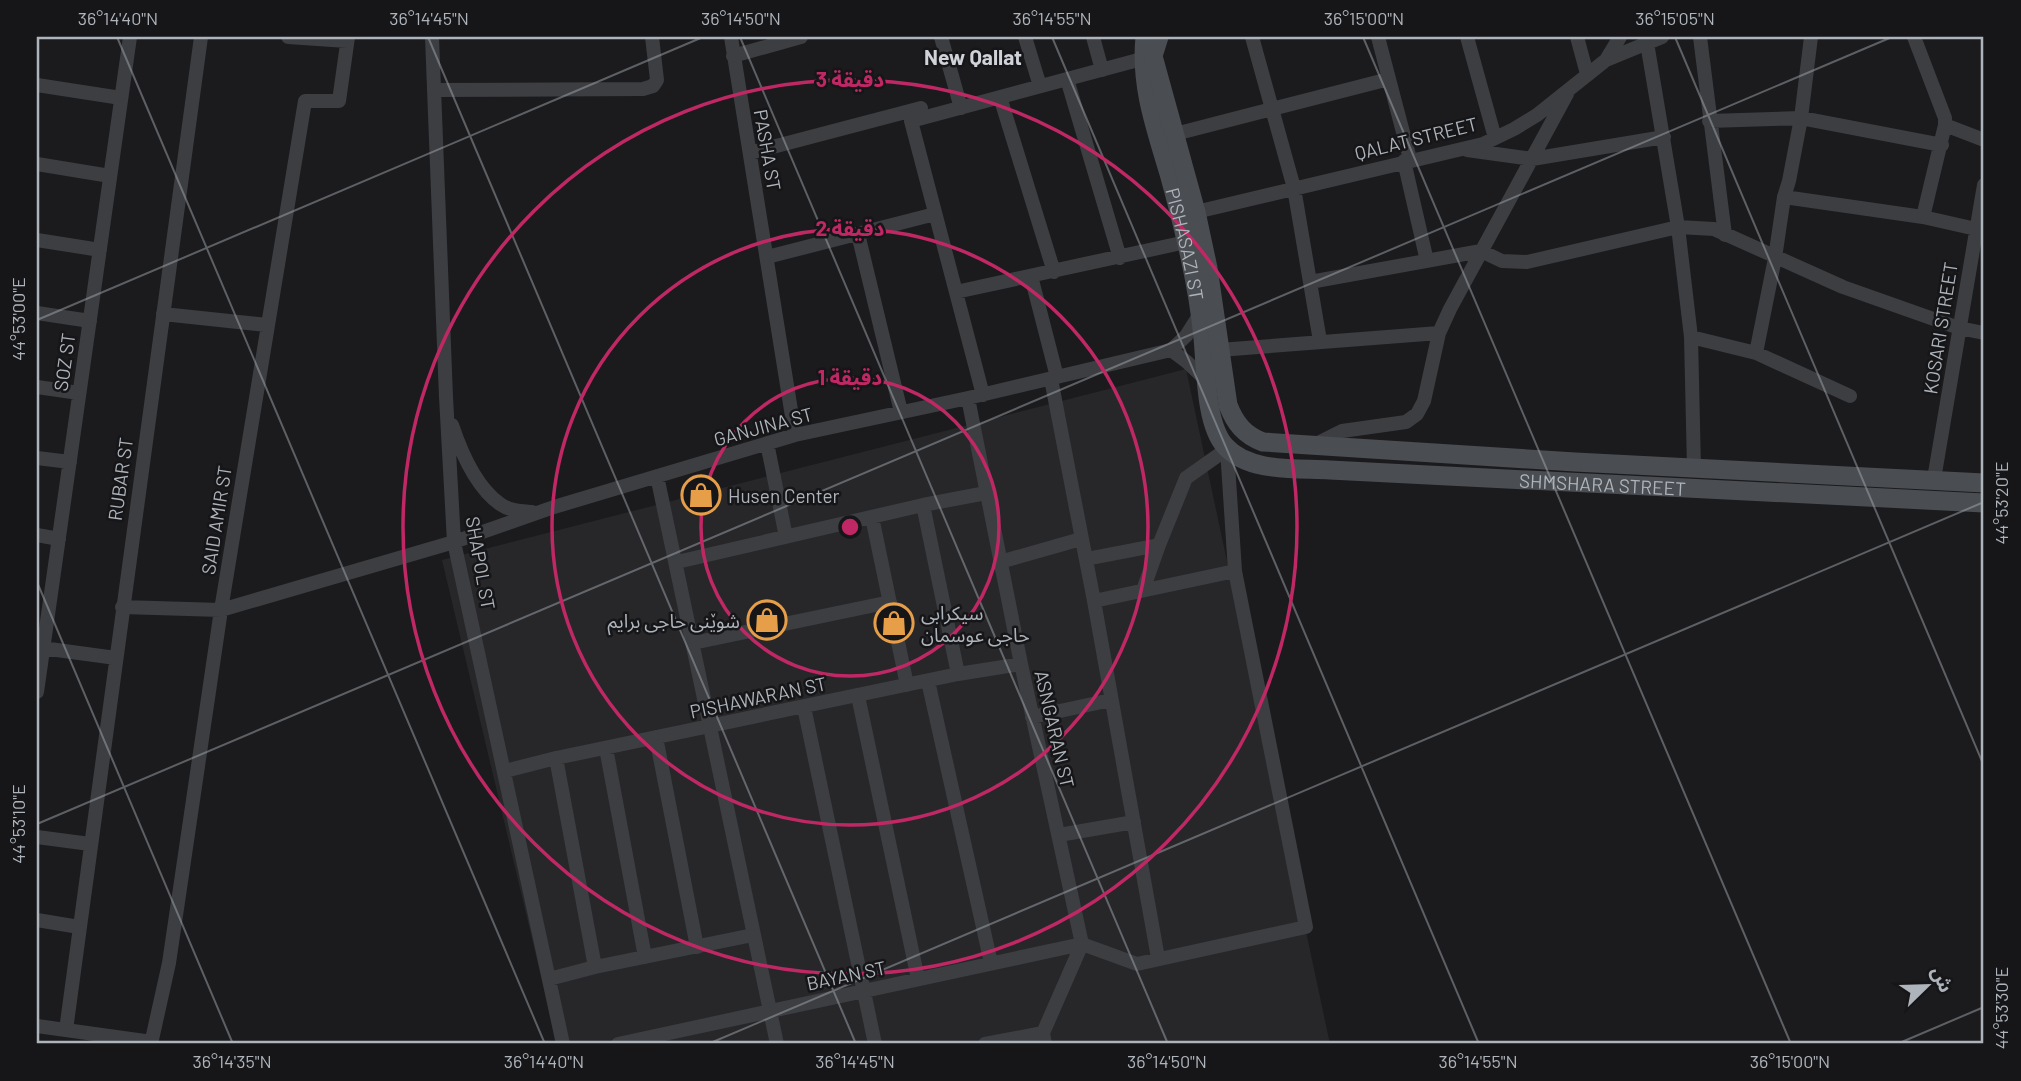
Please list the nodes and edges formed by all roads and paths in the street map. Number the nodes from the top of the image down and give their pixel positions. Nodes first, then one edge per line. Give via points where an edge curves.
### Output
1 (130, 37) edge
2 (201, 37) edge
3 (288, 37) edge
4 (432, 37) edge
5 (652, 37) edge
6 (731, 37) edge
7 (801, 37) edge
8 (942, 37) edge
9 (1025, 37) edge
10 (1093, 37) edge
11 (1145, 37) edge
12 (1159, 37) edge
13 (1252, 37) edge
14 (1378, 37) edge
15 (1467, 37) edge
16 (1577, 37) edge
17 (1620, 37) edge
18 (1662, 37) edge
19 (1700, 37) edge
20 (1811, 37) edge
21 (1914, 37) edge
22 (347, 39) edge
23 (1647, 43) junction
24 (733, 56) junction
25 (1148, 57) junction
26 (1606, 60) junction
27 (1102, 70) junction
28 (1587, 74) junction
29 (1067, 79) junction
30 (1389, 79) junction
31 (37, 85) edge
32 (1040, 86) junction
33 (1572, 87) junction
34 (436, 90) junction
35 (1000, 97) junction
36 (121, 99) junction
37 (959, 103) junction
38 (1272, 109) junction
39 (1801, 118) junction
40 (1709, 121) junction
41 (1945, 125) junction
42 (1175, 134) junction
43 (1495, 138) junction
44 (1664, 138) junction
45 (1984, 140) edge
46 (1942, 145) junction
47 (1462, 150) junction
48 (750, 153) junction
49 (1531, 159) junction
50 (1407, 160) junction
51 (37, 164) edge
52 (110, 176) junction
53 (1294, 188) junction
54 (1983, 192) edge
55 (1784, 197) junction
56 (1196, 212) junction
57 (936, 214) junction
58 (1923, 217) junction
59 (1678, 227) junction
60 (1976, 229) junction
61 (858, 234) junction
62 (1725, 234) junction
63 (37, 240) edge
64 (1186, 242) junction
65 (100, 250) junction
66 (1481, 251) junction
67 (766, 257) junction
68 (1120, 258) junction
69 (1775, 258) junction
70 (1427, 261) junction
71 (1054, 272) junction
72 (1031, 276) junction
73 (1310, 282) junction
74 (956, 292) junction
75 (37, 313) edge
76 (163, 314) junction
77 (1200, 314) junction
78 (90, 321) junction
79 (267, 325) junction
80 (1959, 328) junction
81 (1439, 333) junction
82 (1984, 333) edge
83 (1691, 337) junction
84 (1321, 341) junction
85 (1219, 350) junction
86 (1171, 351) junction
87 (1756, 353) junction
88 (1054, 378) junction
89 (1207, 381) junction
90 (37, 387) edge
91 (79, 393) junction
92 (983, 395) junction
93 (1850, 396) dead end
94 (446, 397) junction
95 (968, 398) junction
96 (901, 412) junction
97 (1244, 432) junction
98 (795, 435) junction
99 (767, 443) junction
100 (1314, 445) junction
101 (1227, 449) junction
102 (37, 458) edge
103 (70, 462) junction
104 (1694, 468) junction
105 (657, 476) junction
106 (1870, 477) junction
107 (1901, 478) junction
108 (1934, 479) junction
109 (1984, 483) edge
110 (986, 493) junction
111 (1869, 498) junction
112 (1899, 500) junction
113 (1984, 503) edge
114 (923, 505) junction
115 (554, 508) junction
116 (872, 517) junction
117 (37, 536) edge
118 (786, 537) junction
119 (59, 538) junction
120 (1081, 538) junction
121 (454, 542) junction
122 (1158, 545) junction
123 (1086, 559) junction
124 (677, 562) junction
125 (1000, 562) junction
126 (1235, 570) junction
127 (1143, 590) junction
128 (1094, 601) junction
129 (890, 602) junction
130 (122, 607) junction
131 (221, 610) junction
132 (42, 614) edge
133 (693, 643) junction
134 (42, 648) junction
135 (116, 658) junction
136 (1020, 664) junction
137 (958, 674) junction
138 (928, 681) junction
139 (37, 685) edge
140 (906, 685) junction
141 (858, 696) junction
142 (1111, 700) junction
143 (804, 706) junction
144 (1032, 718) junction
145 (710, 727) junction
146 (656, 737) junction
147 (606, 748) junction
148 (556, 758) junction
149 (505, 771) junction
150 (1134, 822) junction
151 (1059, 835) junction
152 (37, 837) edge
153 (90, 844) junction
154 (37, 920) edge
155 (79, 928) junction
156 (753, 935) junction
157 (1082, 944) junction
158 (697, 947) junction
159 (645, 957) junction
160 (1158, 958) junction
161 (992, 963) junction
162 (595, 967) junction
163 (549, 979) junction
164 (918, 979) junction
165 (865, 990) junction
166 (770, 1011) junction
167 (37, 1026) edge
168 (66, 1030) junction
169 (1044, 1039) edge
170 (152, 1043) edge
171 (563, 1044) edge
172 (618, 1044) edge
173 (777, 1044) edge
174 (875, 1044) edge
175 (985, 1044) edge

1 - 36 street, SOZ ST
2 - 76 street, RUBAR ST
3 - 22 street
4 - 34 street, SHAPOL ST
5 - 34 street via 657,80 643,89
6 - 24 street, PASHA ST
7 - 24 street
8 - 37 street
9 - 32 street
10 - 27 street
11 - 25 main road, PISHASAZI ST
12 - 25 main road, PISHASAZI ST
13 - 38 street
14 - 30 street
15 - 43 street
16 - 28 street
17 - 26 street
18 - 23 street, QALAT STREET
19 - 40 street
20 - 39 street
21 - 41 street
22 - 79 street, SAID AMIR ST via 340,102 305,101
23 - 26 street, QALAT STREET
23 - 44 street
24 - 48 street, PASHA ST
25 - 27 street
25 - 42 main road, PISHASAZI ST
25 - 64 main road, PISHASAZI ST via 1147,93
26 - 28 street, QALAT STREET
27 - 29 street
28 - 33 street, QALAT STREET
29 - 32 street
29 - 68 street
30 - 38 street
30 - 50 street
31 - 36 street
32 - 35 street
33 - 43 street, QALAT STREET via 1537,115
33 - 49 street
34 - 94 street, SHAPOL ST
35 - 37 street
35 - 71 street
36 - 52 street, SOZ ST
37 - 48 street
37 - 57 street via 911,121
38 - 42 street
38 - 53 street
39 - 40 street
39 - 46 street
39 - 55 street
40 - 62 street
41 - 45 street
41 - 46 street
42 - 56 main road, PISHASAZI ST
43 - 47 street, QALAT STREET
44 - 49 street
44 - 59 street
46 - 58 street
47 - 49 street
47 - 50 street, QALAT STREET
48 - 67 street, PASHA ST
49 - 66 street
50 - 53 street, QALAT STREET
50 - 70 street
51 - 52 street
52 - 65 street, SOZ ST
53 - 56 street, QALAT STREET
53 - 73 street
54 - 60 street, KOSARI STREET
55 - 58 street
55 - 69 street
56 - 85 main road, PISHASAZI ST
57 - 61 street
57 - 74 street
58 - 60 street
59 - 62 street
59 - 66 street via 1527,262 1502,261
59 - 83 street
60 - 80 street, KOSARI STREET
61 - 67 street
61 - 96 street
62 - 69 street
63 - 65 street
64 - 68 street
64 - 77 main road, PISHASAZI ST
65 - 78 street, SOZ ST
66 - 70 street
66 - 81 street
67 - 98 street, PASHA ST
68 - 71 street
69 - 80 street
69 - 87 street
70 - 73 street
71 - 72 street
72 - 74 street
72 - 88 street
73 - 84 street
74 - 92 street
75 - 78 street
76 - 79 street
76 - 130 street, RUBAR ST
77 - 86 street
77 - 89 main road, PISHASAZI ST
78 - 91 street, SOZ ST
79 - 131 street, SAID AMIR ST
80 - 82 street
80 - 108 street, KOSARI STREET
81 - 84 street
81 - 100 street via 1418,414 1405,422 1342,430
83 - 87 street
83 - 104 street
84 - 85 street
85 - 97 main road, PISHASAZI ST via 1228,405
86 - 88 street, GANJINA ST
86 - 89 street
87 - 93 street
88 - 92 street, GANJINA ST
88 - 120 street
89 - 101 main road, PISHASAZI ST via 1214,423
90 - 91 street
91 - 103 street, SOZ ST
92 - 95 street, GANJINA ST
94 - 115 street via 460,447 489,494 514,511
94 - 121 street, SHAPOL ST
95 - 96 street, GANJINA ST
95 - 110 street, ASNGARAN ST
96 - 98 street, GANJINA ST
97 - 100 main road, SHMSHARA STREET via 1263,442
97 - 101 main road
98 - 99 street, GANJINA ST
99 - 105 street, GANJINA ST
99 - 118 street
100 - 104 main road, SHMSHARA STREET
101 - 111 main road, SHMSHARA STREET via 1242,459 1271,466
101 - 122 street via 1186,478
101 - 126 street
102 - 103 street
103 - 119 street, SOZ ST
104 - 106 main road, SHMSHARA STREET
105 - 115 street, GANJINA ST
105 - 124 street
106 - 107 main road, SHMSHARA STREET
106 - 111 main road
107 - 108 main road, SHMSHARA STREET
107 - 112 main road
108 - 109 main road, SHMSHARA STREET
110 - 114 street
110 - 125 street, ASNGARAN ST
111 - 112 main road, SHMSHARA STREET
112 - 113 main road, SHMSHARA STREET
114 - 116 street
114 - 137 street
115 - 121 street, GANJINA ST
116 - 118 street
116 - 129 street
117 - 119 street
118 - 124 street
119 - 132 street, SOZ ST
120 - 123 street
120 - 125 street
121 - 131 street, GANJINA ST
121 - 149 street, SHAPOL ST
122 - 123 street
122 - 127 street
123 - 128 street
124 - 133 street
125 - 136 street, ASNGARAN ST
126 - 127 street
126 - 160 street via 1306,927
127 - 128 street
128 - 142 street
129 - 133 street
129 - 140 street
130 - 131 street, GANJINA ST
130 - 135 street, RUBAR ST
131 - 170 street, SAID AMIR ST via 169,963
132 - 134 street, SOZ ST
133 - 145 street
134 - 135 street
134 - 139 street, SOZ ST
135 - 153 street, RUBAR ST
136 - 137 street, PISHAWARAN ST
136 - 144 street, ASNGARAN ST
137 - 138 street, PISHAWARAN ST
138 - 140 street, PISHAWARAN ST
138 - 161 street
140 - 141 street, PISHAWARAN ST
141 - 143 street, PISHAWARAN ST
141 - 164 street
142 - 144 street
142 - 150 street
143 - 145 street, PISHAWARAN ST
143 - 165 street
144 - 151 street, ASNGARAN ST
145 - 146 street, PISHAWARAN ST
145 - 156 street
146 - 147 street, PISHAWARAN ST
146 - 158 street
147 - 148 street, PISHAWARAN ST
147 - 159 street
148 - 149 street, PISHAWARAN ST
148 - 162 street
149 - 163 street, SHAPOL ST
150 - 151 street
150 - 160 street
151 - 157 street, ASNGARAN ST
152 - 153 street
153 - 155 street, RUBAR ST
154 - 155 street
155 - 168 street, RUBAR ST
156 - 158 street
156 - 166 street
157 - 160 street via 1137,964
157 - 161 street, BAYAN ST
157 - 169 street
158 - 159 street
159 - 162 street
161 - 164 street, BAYAN ST
162 - 163 street
163 - 171 street, SHAPOL ST
164 - 165 street, BAYAN ST
165 - 166 street, BAYAN ST
165 - 174 street
166 - 172 street, BAYAN ST
166 - 173 street
167 - 168 street
168 - 170 street
169 - 175 street

